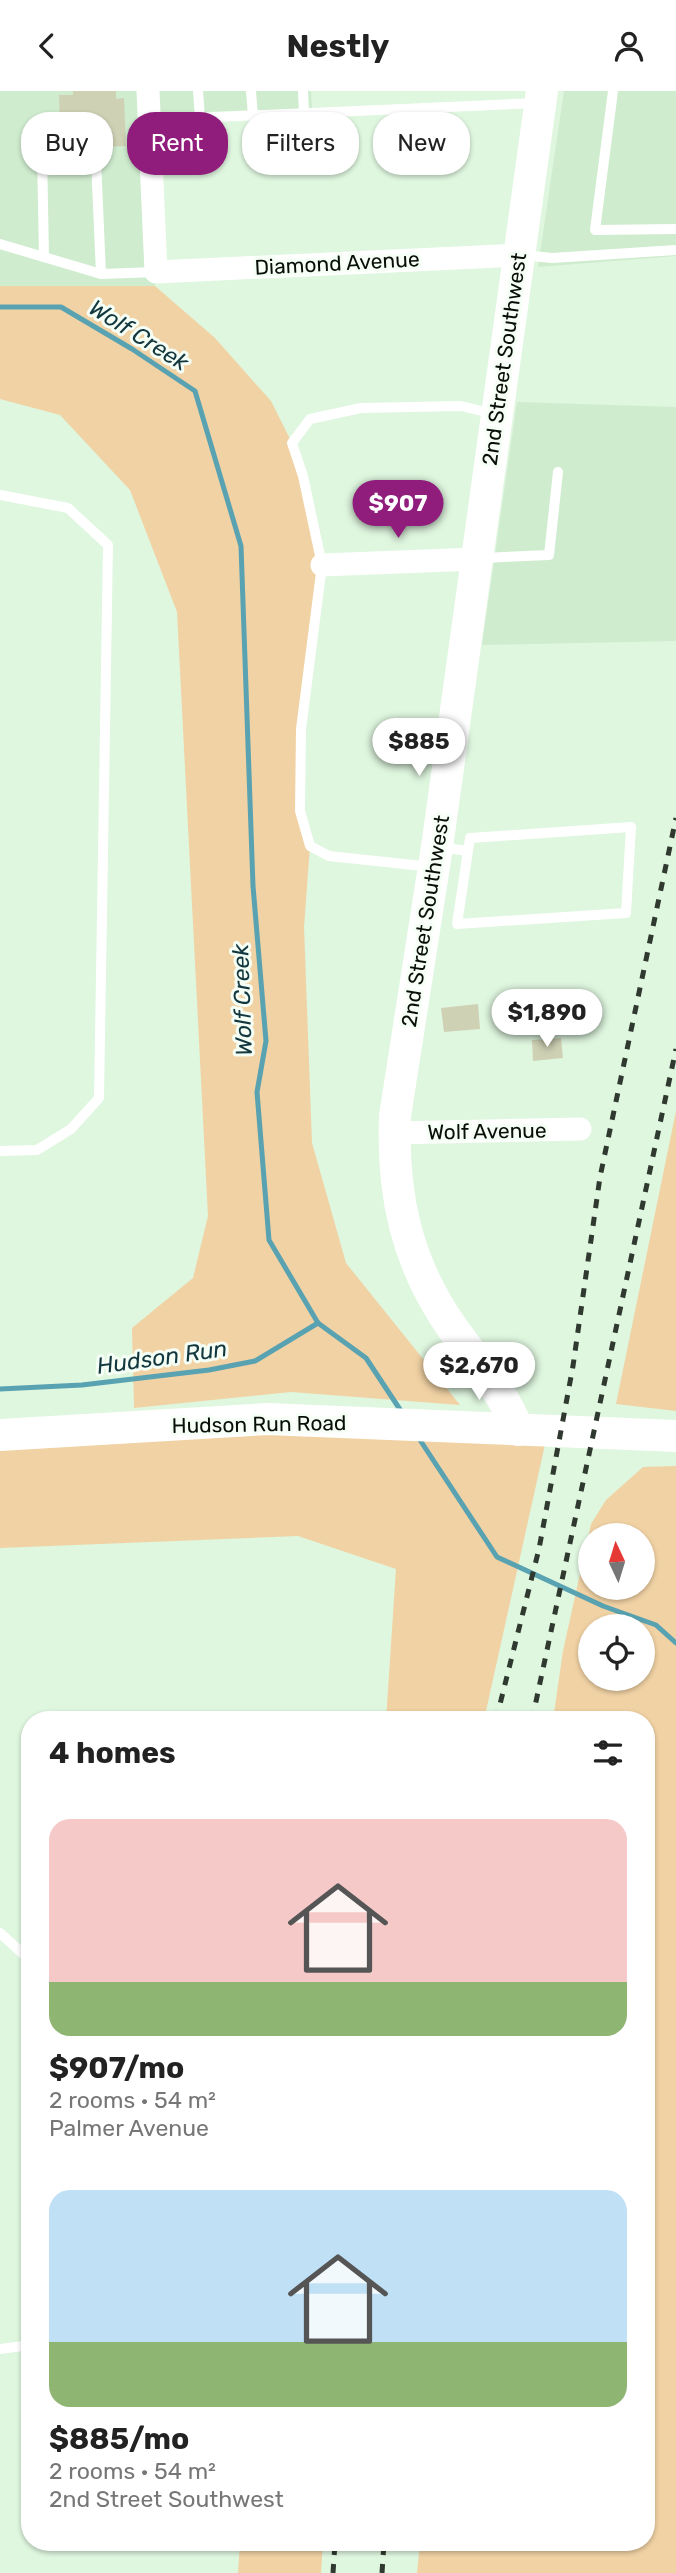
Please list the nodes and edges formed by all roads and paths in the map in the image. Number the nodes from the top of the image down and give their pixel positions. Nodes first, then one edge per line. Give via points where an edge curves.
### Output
1 (148, 91) edge
2 (198, 91) edge
3 (251, 91) edge
4 (303, 91) edge
5 (613, 91) edge
6 (542, 97) edge
7 (149, 112) edge
8 (200, 112) edge
9 (253, 112) edge
10 (304, 112) edge
11 (319, 112) edge
12 (42, 175) edge
13 (97, 175) edge
14 (152, 175) edge
15 (676, 229) edge
16 (0, 244) edge
17 (676, 250) edge
18 (519, 255) junction
19 (44, 257) junction
20 (156, 272) junction
21 (101, 274) junction
22 (497, 414) junction
23 (558, 472) dead end
24 (0, 495) edge
25 (476, 559) junction
26 (322, 565) junction
27 (468, 852) junction
28 (435, 857) junction
29 (580, 1129) dead end
30 (394, 1133) junction
31 (0, 1151) edge
32 (518, 1430) junction
33 (0, 1435) edge
34 (676, 1436) edge
35 (0, 1933) edge
36 (21, 1952) edge
37 (21, 2346) edge
38 (0, 2349) edge

1 - 7 street
2 - 8 lane
3 - 9 lane
4 - 10 lane
5 - 15 lane via 595,230
6 - 11 lane
6 - 18 street, 2nd Street Southwest
12 - 19 lane
13 - 21 lane
14 - 20 street
16 - 19 lane
17 - 18 lane via 552,258
18 - 20 street, Diamond Avenue
18 - 22 street, 2nd Street Southwest
19 - 21 lane
20 - 21 lane
22 - 25 street, 2nd Street Southwest
22 - 26 lane via 461,406 362,408 310,419 292,443
23 - 25 lane via 549,555
24 - 31 lane via 68,507 108,545 99,1098 71,1129 37,1150
25 - 26 street
25 - 28 street, 2nd Street Southwest
26 - 28 lane via 301,729 300,811 310,846 329,856
27 - 27 lane via 470,838 631,827 626,913 457,924
27 - 28 lane
28 - 30 street, 2nd Street Southwest
29 - 30 street, Wolf Avenue
30 - 32 street, 2nd Street Southwest via 393,1157 405,1234 424,1282 509,1407
32 - 33 street, Hudson Run Road via 268,1419
32 - 34 street, Hudson Run Road
35 - 36 lane
37 - 38 lane

